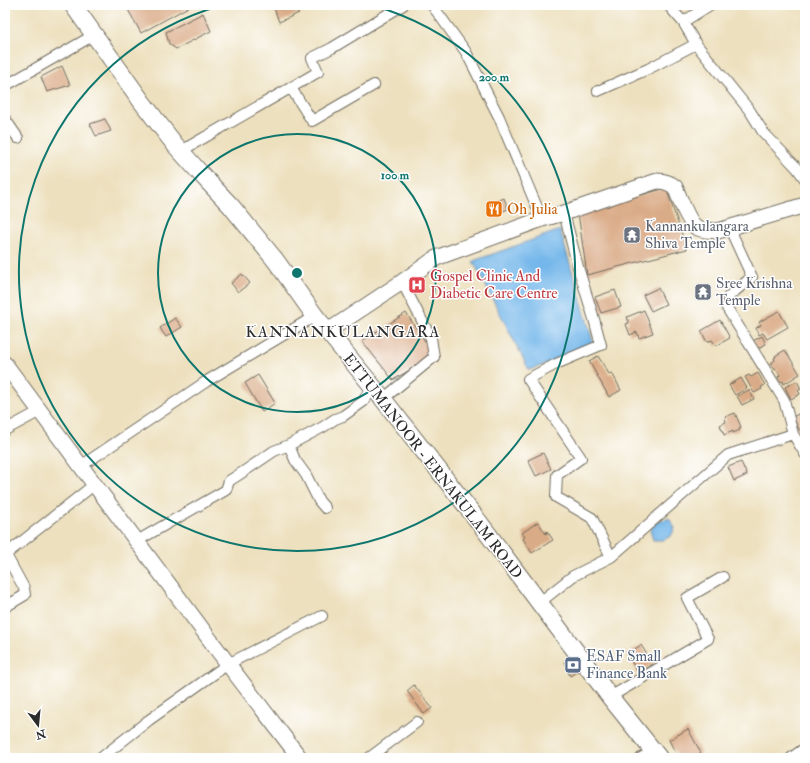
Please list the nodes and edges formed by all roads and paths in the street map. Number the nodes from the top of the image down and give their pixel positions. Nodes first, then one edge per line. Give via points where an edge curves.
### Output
1 (73, 5) edge
2 (404, 5) edge
3 (432, 5) edge
4 (668, 5) edge
5 (710, 5) edge
6 (683, 22) junction
7 (94, 35) junction
8 (696, 44) junction
9 (374, 85) dead end
10 (5, 86) edge
11 (291, 88) junction
12 (598, 91) dead end
13 (5, 118) edge
14 (18, 138) dead end
15 (181, 151) junction
16 (805, 179) edge
17 (805, 205) edge
18 (564, 213) junction
19 (542, 219) junction
20 (729, 227) junction
21 (402, 282) junction
22 (315, 316) junction
23 (328, 332) junction
24 (5, 364) edge
25 (379, 394) junction
26 (40, 411) junction
27 (5, 430) edge
28 (793, 434) junction
29 (289, 445) junction
30 (805, 454) edge
31 (81, 466) junction
32 (95, 484) junction
33 (325, 508) dead end
34 (137, 541) junction
35 (5, 555) edge
36 (611, 556) junction
37 (724, 577) dead end
38 (539, 603) junction
39 (5, 607) edge
40 (322, 616) dead end
41 (228, 664) junction
42 (610, 697) junction
43 (417, 722) dead end
44 (805, 748) edge
45 (651, 756) edge
46 (101, 758) edge
47 (300, 758) edge
48 (369, 758) edge
49 (790, 758) edge

1 - 7 main road, ETTUMANOOR - ERNAKULAM ROAD
2 - 11 street via 312,58 318,72
3 - 19 street via 466,52 499,117
4 - 6 street
5 - 6 street
6 - 8 street
7 - 10 street
7 - 15 main road, ETTUMANOOR - ERNAKULAM ROAD
8 - 12 street via 648,70
8 - 16 street via 750,111 763,132
9 - 11 street via 312,121
11 - 15 street
13 - 14 street
15 - 22 main road, ETTUMANOOR - ERNAKULAM ROAD via 231,206
17 - 20 main road
18 - 19 main road
18 - 20 main road via 657,181 665,181 675,187 690,221 696,227 705,230
18 - 36 street via 601,345 528,379 581,458 557,475 556,498 592,518
19 - 21 main road via 436,258
20 - 28 street via 752,277 729,296 728,308 784,400
21 - 23 main road
21 - 25 street via 431,338 434,357
22 - 23 main road, ETTUMANOOR - ERNAKULAM ROAD
22 - 31 street via 207,381
23 - 25 main road, ETTUMANOOR - ERNAKULAM ROAD
24 - 26 main road
25 - 29 street via 366,396 364,401 343,416
25 - 38 main road, ETTUMANOOR - ERNAKULAM ROAD
26 - 27 street
26 - 31 main road
28 - 30 street
28 - 36 street via 728,455
29 - 33 street via 295,460
29 - 34 street via 274,451 230,481 226,490
31 - 32 main road
32 - 34 main road
32 - 35 street
34 - 41 main road
35 - 39 street via 24,588 24,595
36 - 38 street via 573,576
37 - 42 street via 687,598 708,639
38 - 42 main road, ETTUMANOOR - ERNAKULAM ROAD
40 - 41 street
41 - 46 street
41 - 47 main road
42 - 45 main road, ETTUMANOOR - ERNAKULAM ROAD
43 - 48 street
44 - 49 street

